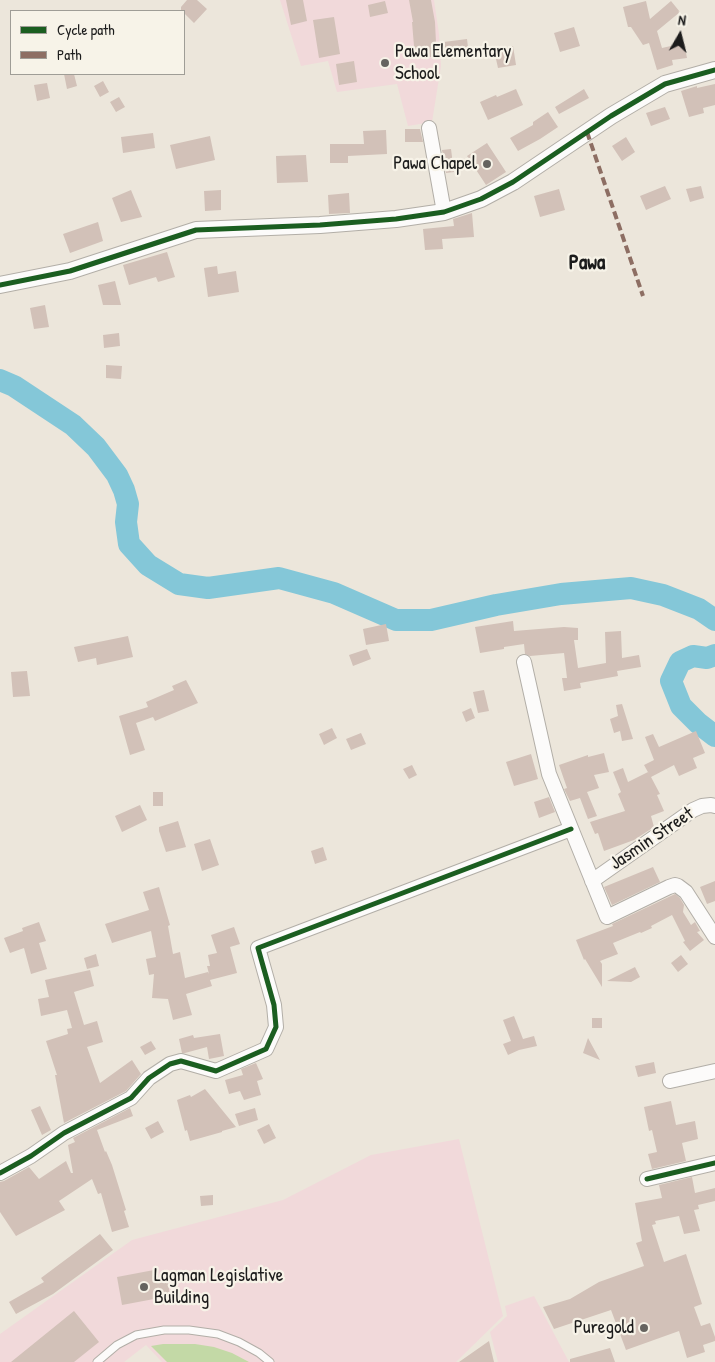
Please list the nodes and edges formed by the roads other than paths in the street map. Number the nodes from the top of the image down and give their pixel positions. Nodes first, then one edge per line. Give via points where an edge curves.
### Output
1 (715, 70) edge
2 (429, 128) dead end
3 (444, 212) junction
4 (0, 285) edge
5 (524, 662) dead end
6 (715, 806) edge
7 (571, 829) junction
8 (592, 881) junction
9 (715, 937) edge
10 (715, 1071) edge
11 (670, 1081) dead end
12 (715, 1162) edge
13 (0, 1173) edge
14 (647, 1179) dead end
15 (97, 1362) edge
16 (270, 1362) edge

1 - 3 street via 665,84 513,182 481,199
2 - 3 street
3 - 4 street via 320,225 196,230 70,271
5 - 7 street via 549,774
6 - 8 street, Jasmin Street via 712,804 693,810
7 - 8 street
7 - 13 street via 258,948 274,1005 276,1027 266,1049 216,1071 181,1061 170,1064 149,1078 131,1098 64,1133
8 - 9 street via 606,916 669,887 678,886 686,892
10 - 11 street
12 - 14 street
15 - 16 lane via 117,1345 136,1335 189,1330 218,1334 239,1342

